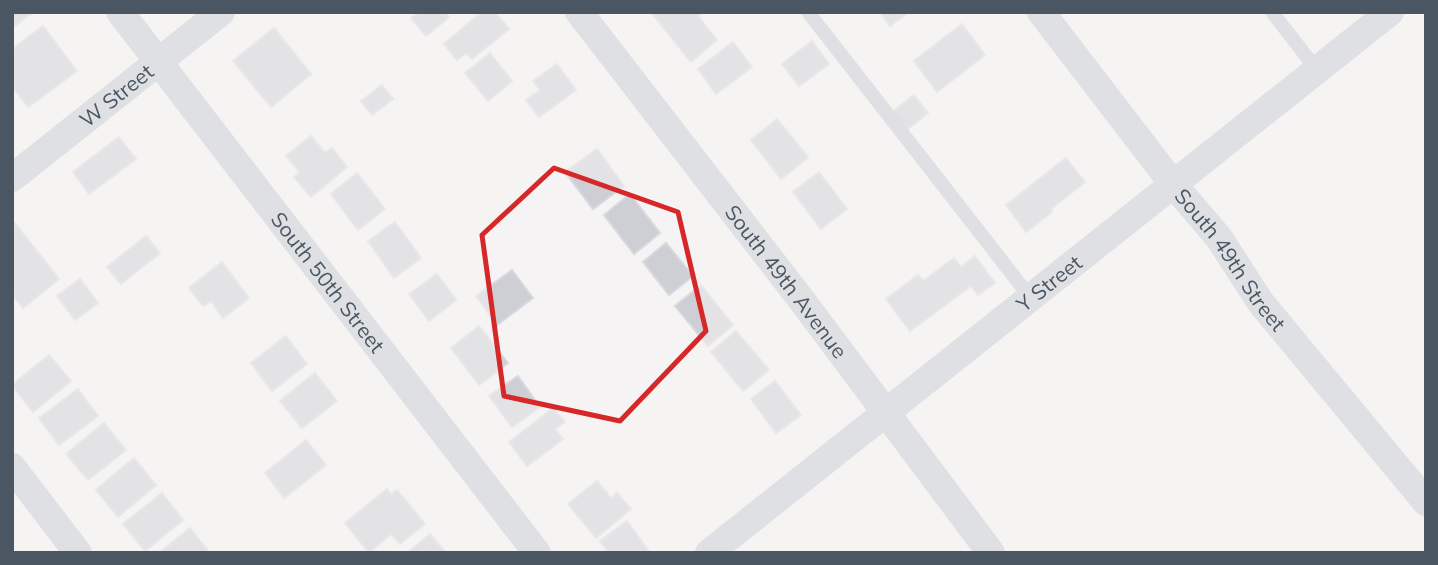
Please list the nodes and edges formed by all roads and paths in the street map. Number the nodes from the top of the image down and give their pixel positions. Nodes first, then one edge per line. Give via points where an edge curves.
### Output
1 (120, 12) edge
2 (221, 12) edge
3 (579, 12) edge
4 (808, 12) edge
5 (1041, 12) edge
6 (1272, 12) edge
7 (1390, 12) edge
8 (158, 61) junction
9 (1317, 70) junction
10 (13, 174) edge
11 (1173, 184) junction
12 (1030, 297) junction
13 (886, 412) junction
14 (12, 467) edge
15 (1426, 502) edge
16 (78, 553) edge
17 (537, 553) edge
18 (709, 553) edge
19 (991, 553) edge

1 - 8 street, South 50th Street
2 - 8 street, W Street
3 - 13 street, South 49th Avenue
4 - 12 lane
5 - 11 street, South 49th Street
6 - 9 lane
7 - 9 street, Y Street
8 - 10 street, W Street
8 - 17 street, South 50th Street
9 - 11 street, Y Street
11 - 12 street, Y Street
11 - 15 street, South 49th Street via 1219,238 1261,303
12 - 13 street, Y Street
13 - 18 street, Y Street
13 - 19 street, South 49th Avenue
14 - 16 street

